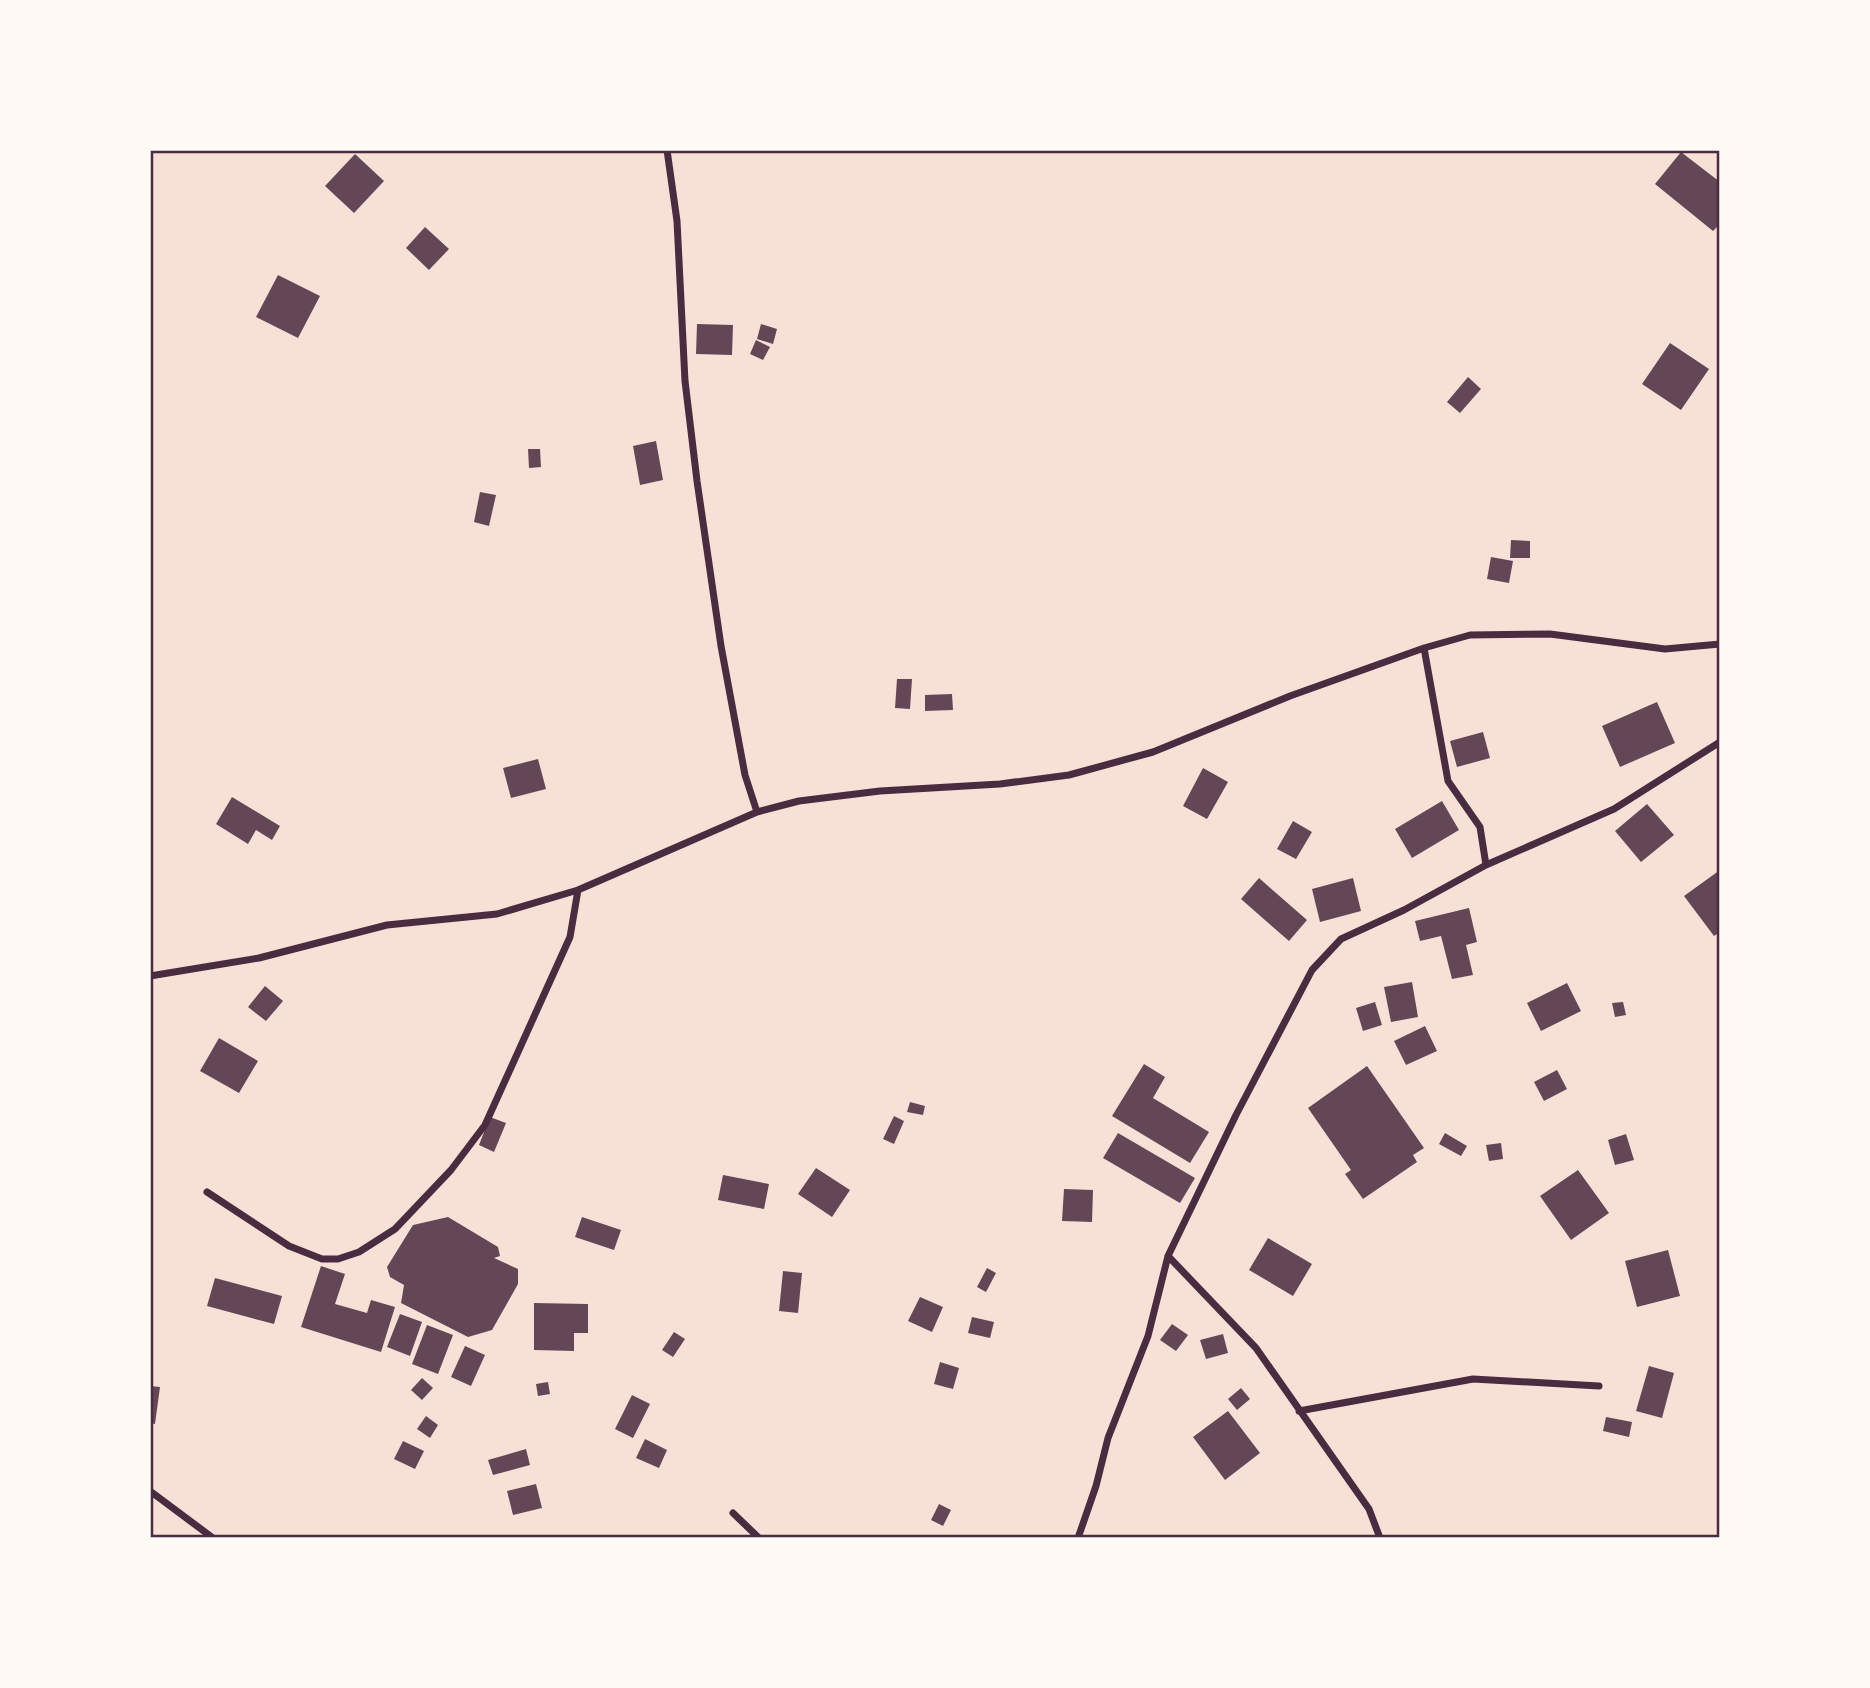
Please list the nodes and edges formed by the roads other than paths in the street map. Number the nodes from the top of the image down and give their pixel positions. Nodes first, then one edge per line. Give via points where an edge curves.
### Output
1 (667, 150) edge
2 (1720, 645) edge
3 (1424, 648) junction
4 (1720, 742) edge
5 (757, 812) junction
6 (1486, 865) junction
7 (578, 890) junction
8 (150, 976) edge
9 (207, 1192) dead end
10 (1168, 1256) junction
11 (1599, 1386) dead end
12 (1299, 1411) junction
13 (150, 1491) edge
14 (733, 1513) dead end
15 (213, 1538) edge
16 (760, 1538) edge
17 (1078, 1538) edge
18 (1380, 1538) edge

1 - 5 street via 677,221 685,381 697,481 745,775
2 - 3 street via 1665,649 1550,634 1471,635
3 - 5 street via 1290,695 1153,751 1069,775 866,793
3 - 6 street via 1448,781 1480,827
4 - 6 street via 1614,809
5 - 7 street
6 - 10 street via 1341,939 1312,970
7 - 8 street via 497,914 387,925 259,958
7 - 9 street via 570,937 485,1125 452,1170 395,1229 359,1252 322,1259 289,1246
10 - 12 street via 1256,1348
10 - 17 street via 1148,1336 1108,1438
11 - 12 street via 1473,1379
12 - 18 street via 1369,1509
13 - 15 street
14 - 16 street

